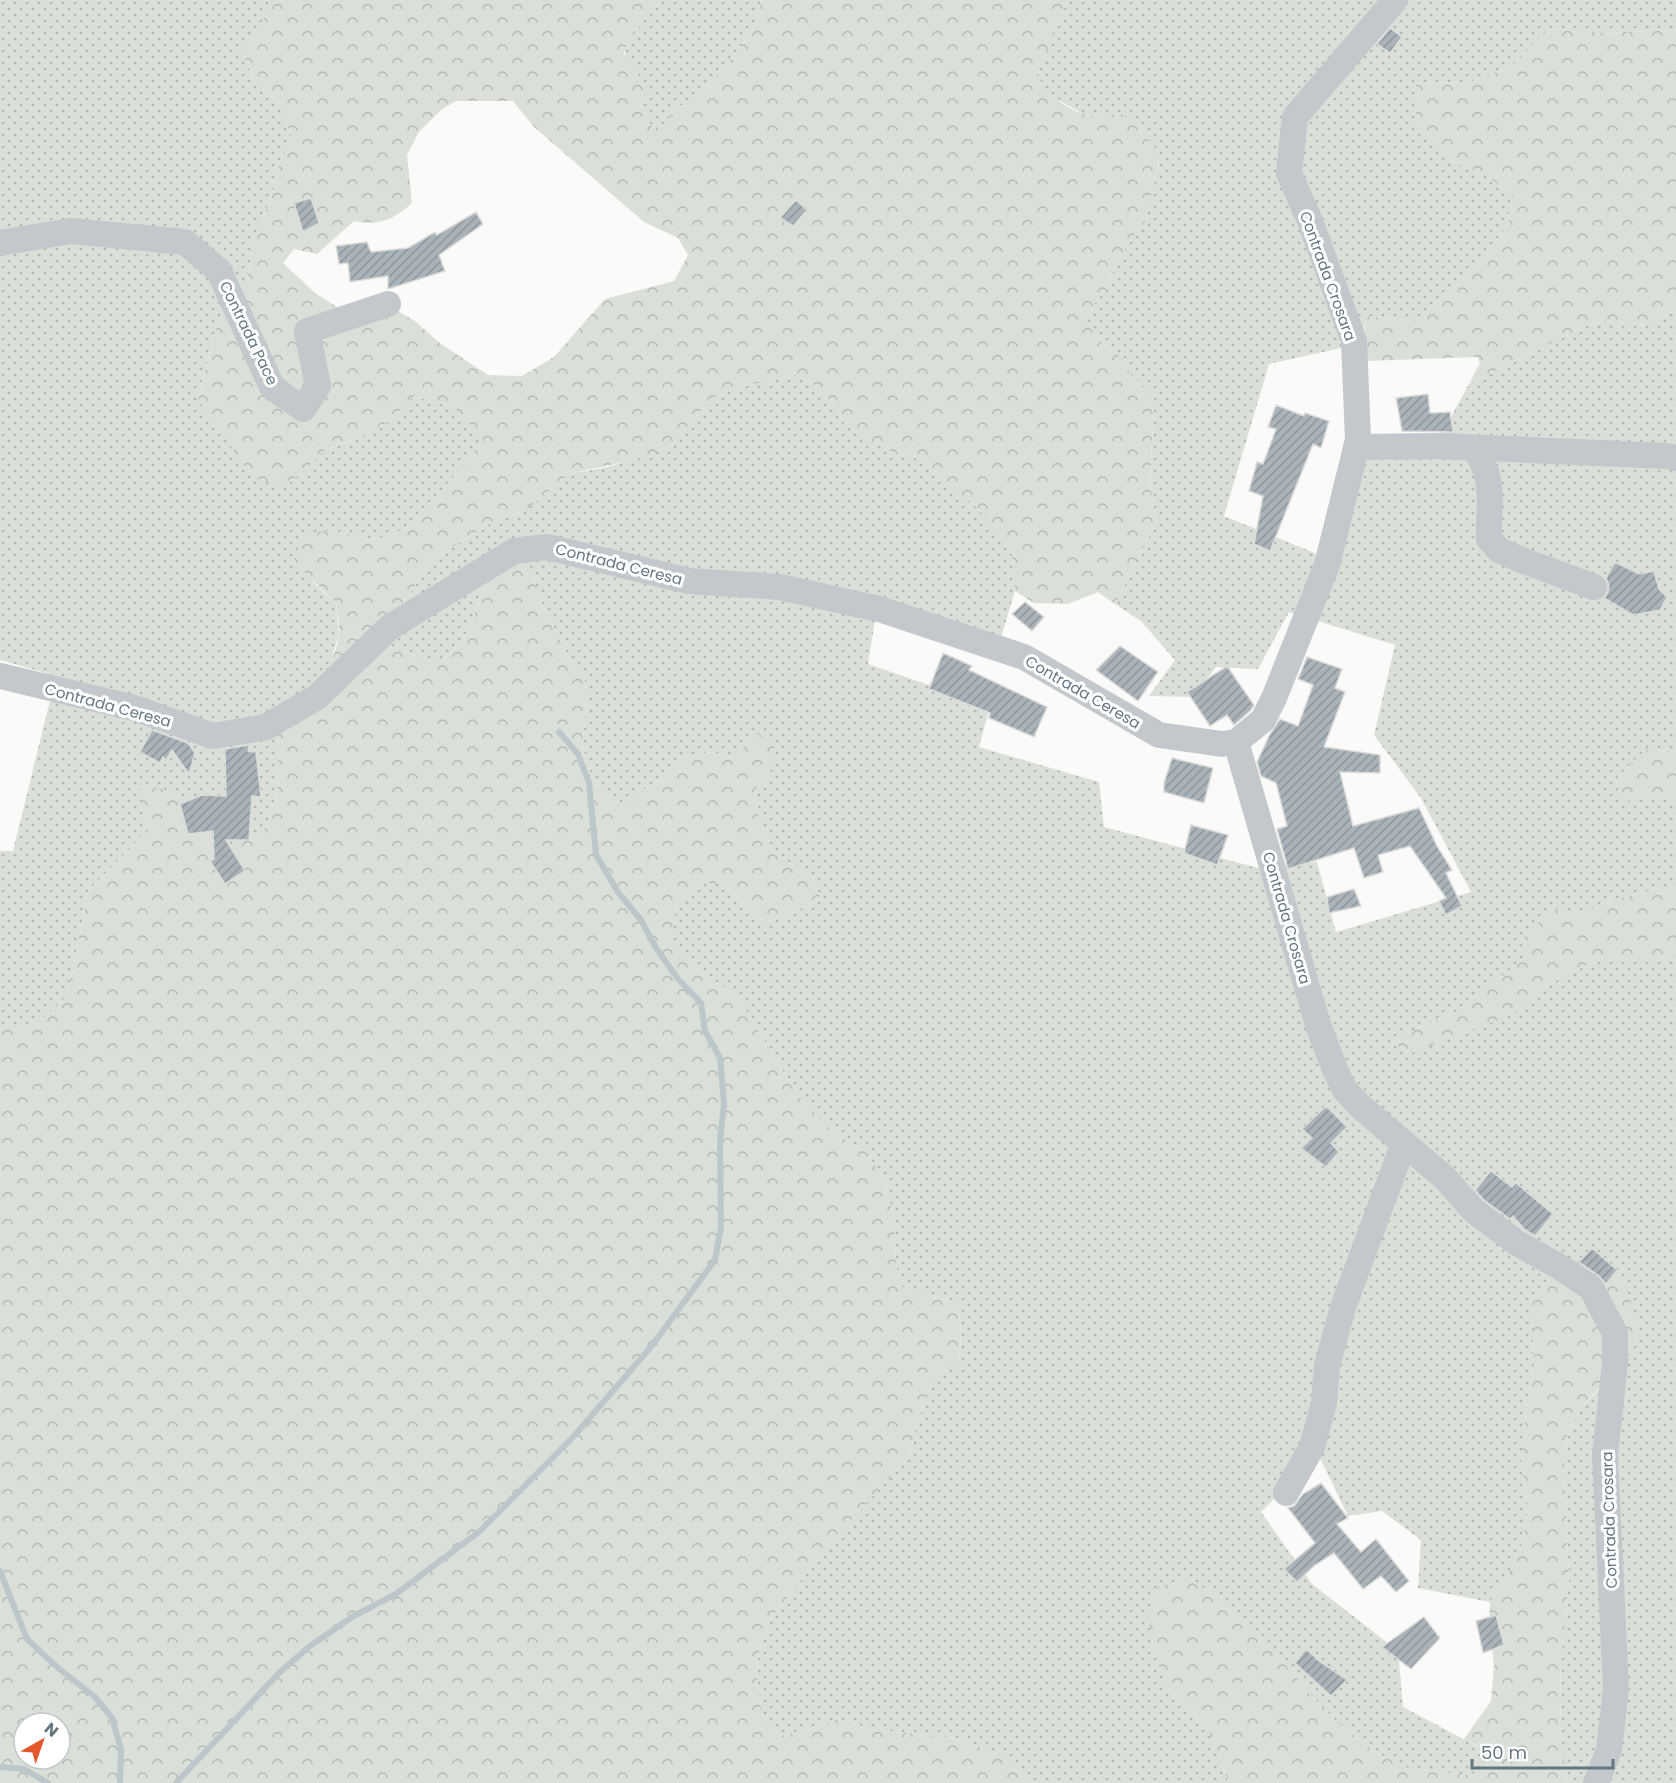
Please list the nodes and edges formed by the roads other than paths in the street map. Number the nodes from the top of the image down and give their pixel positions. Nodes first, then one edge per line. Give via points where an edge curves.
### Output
1 (1395, 0) edge
2 (0, 243) edge
3 (388, 304) dead end
4 (1356, 447) junction
5 (1473, 448) junction
6 (1676, 458) edge
7 (1594, 587) dead end
8 (0, 676) edge
9 (1236, 742) junction
10 (1404, 1143) junction
11 (1286, 1493) dead end
12 (1596, 1783) edge

1 - 4 street, Contrada Crosara via 1295,117 1289,173 1354,341
2 - 3 street, Contrada Pace via 71,231 185,242 219,271 272,387 303,410 318,386 307,331
4 - 5 street
4 - 9 street, Contrada Crosara via 1327,565 1283,676 1263,720
5 - 6 street
5 - 7 street via 1484,461 1490,482 1489,539 1499,550 1519,560
8 - 9 street, Contrada Ceresa via 134,708 213,736 266,727 317,697 390,627 514,551 547,547 689,581 780,587 879,609 1024,657 1159,735 1222,744
9 - 10 street, Contrada Crosara via 1318,1026 1336,1072 1353,1099
10 - 11 street via 1343,1306 1312,1447
10 - 12 street, Contrada Crosara via 1492,1226 1591,1288 1615,1333 1616,1363 1605,1455 1616,1689 1609,1750

